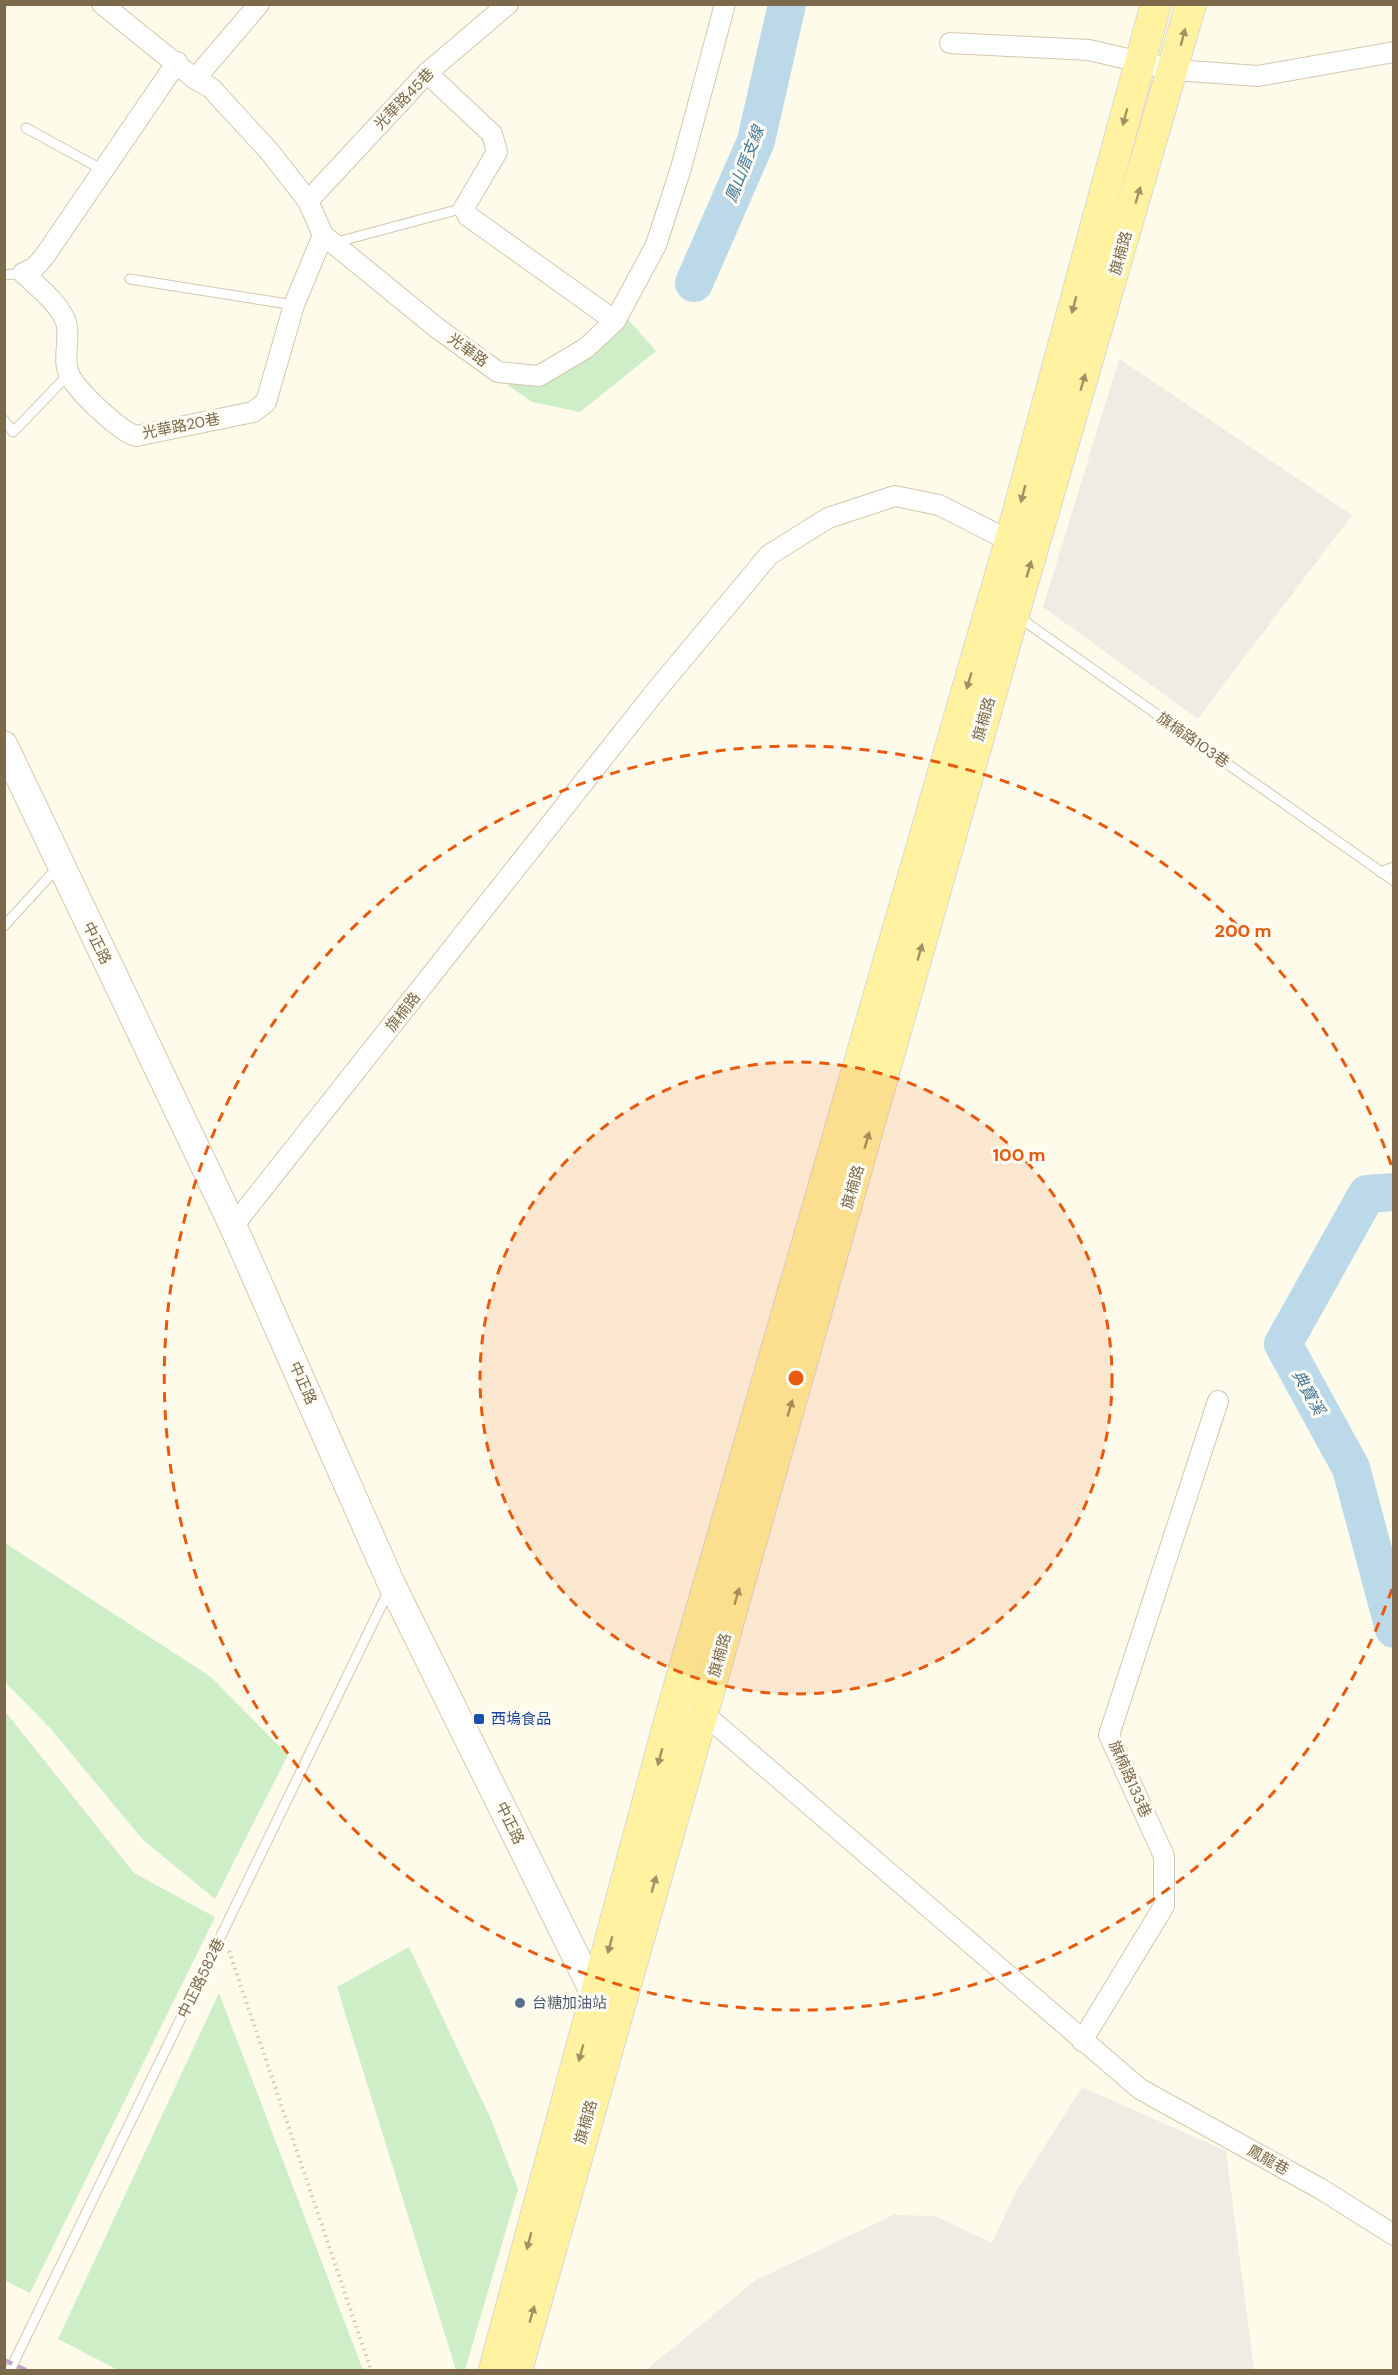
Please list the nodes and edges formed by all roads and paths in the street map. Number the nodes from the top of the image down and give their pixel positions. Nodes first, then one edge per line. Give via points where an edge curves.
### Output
1 (102, 4) edge
2 (258, 4) edge
3 (508, 4) edge
4 (725, 4) edge
5 (1156, 4) edge
6 (1191, 4) edge
7 (950, 43) dead end
8 (1394, 52) edge
9 (1140, 61) junction
10 (177, 62) junction
11 (1174, 70) junction
12 (427, 73) junction
13 (195, 79) junction
14 (26, 128) dead end
15 (103, 170) junction
16 (308, 201) junction
17 (464, 208) junction
18 (328, 239) junction
19 (14, 274) edge
20 (130, 279) dead end
21 (294, 305) junction
22 (615, 321) junction
23 (69, 374) junction
24 (4, 420) edge
25 (1010, 541) junction
26 (1004, 607) junction
27 (4, 745) edge
28 (60, 865) junction
29 (1394, 867) edge
30 (1380, 872) junction
31 (1394, 881) edge
32 (4, 926) edge
33 (233, 1226) junction
34 (1218, 1401) dead end
35 (392, 1585) junction
36 (675, 1700) junction
37 (703, 1713) junction
38 (223, 1933) junction
39 (608, 1999) junction
40 (1082, 2041) junction
41 (1394, 2235) edge
42 (10, 2370) edge
43 (371, 2370) edge
44 (494, 2370) edge
45 (517, 2370) edge

1 - 10 street, 光華路
2 - 13 street
3 - 12 street, 光華路45巷
4 - 22 street, 光華路 via 656,245
5 - 9 main road, 旗楠路
11 -> 6 main road, 旗楠路
7 - 9 street via 1089,50
8 - 11 street via 1258,76
9 - 11 street
9 -> 25 main road, 旗楠路
10 - 13 street, 光華路
10 - 15 street
26 -> 11 main road, 旗楠路
12 - 16 street, 光華路45巷
12 - 17 street via 496,142 497,152
13 - 16 street, 光華路 via 211,88
14 - 15 lane
15 - 19 street via 44,257 34,268
16 - 18 street, 光華路
17 - 18 lane
17 - 22 street via 468,216
18 - 21 street, 光華路20巷
18 - 22 street, 光華路 via 498,372 539,376 586,348
19 - 23 street via 52,301 67,325
20 - 21 lane
21 - 23 street, 光華路20巷 via 266,402 253,412 136,436 114,424
23 - 24 lane via 13,432
25 - 26 main road, 旗楠路
25 - 33 street, 旗楠路 via 939,506 895,496 828,518 770,555 647,702
26 - 30 lane, 旗楠路103巷
26 -> 36 main road, 旗楠路
37 -> 26 main road, 旗楠路
27 - 28 main road, 中正路
28 - 32 lane
28 - 33 main road, 中正路
29 - 30 lane
30 - 31 lane, 旗楠路103巷
33 - 35 main road, 中正路
34 - 40 street, 旗楠路133巷 via 1109,1735 1164,1856 1164,1906
35 - 38 lane, 中正路582巷
35 - 39 main road, 中正路
36 - 37 street
36 -> 39 main road, 旗楠路
39 -> 37 main road, 旗楠路
37 - 40 street
38 - 42 lane, 中正路582巷
38 - 43 path
39 -> 44 main road, 旗楠路
45 -> 39 main road, 旗楠路
40 - 41 street, 鳳龍巷 via 1140,2089 1321,2189

